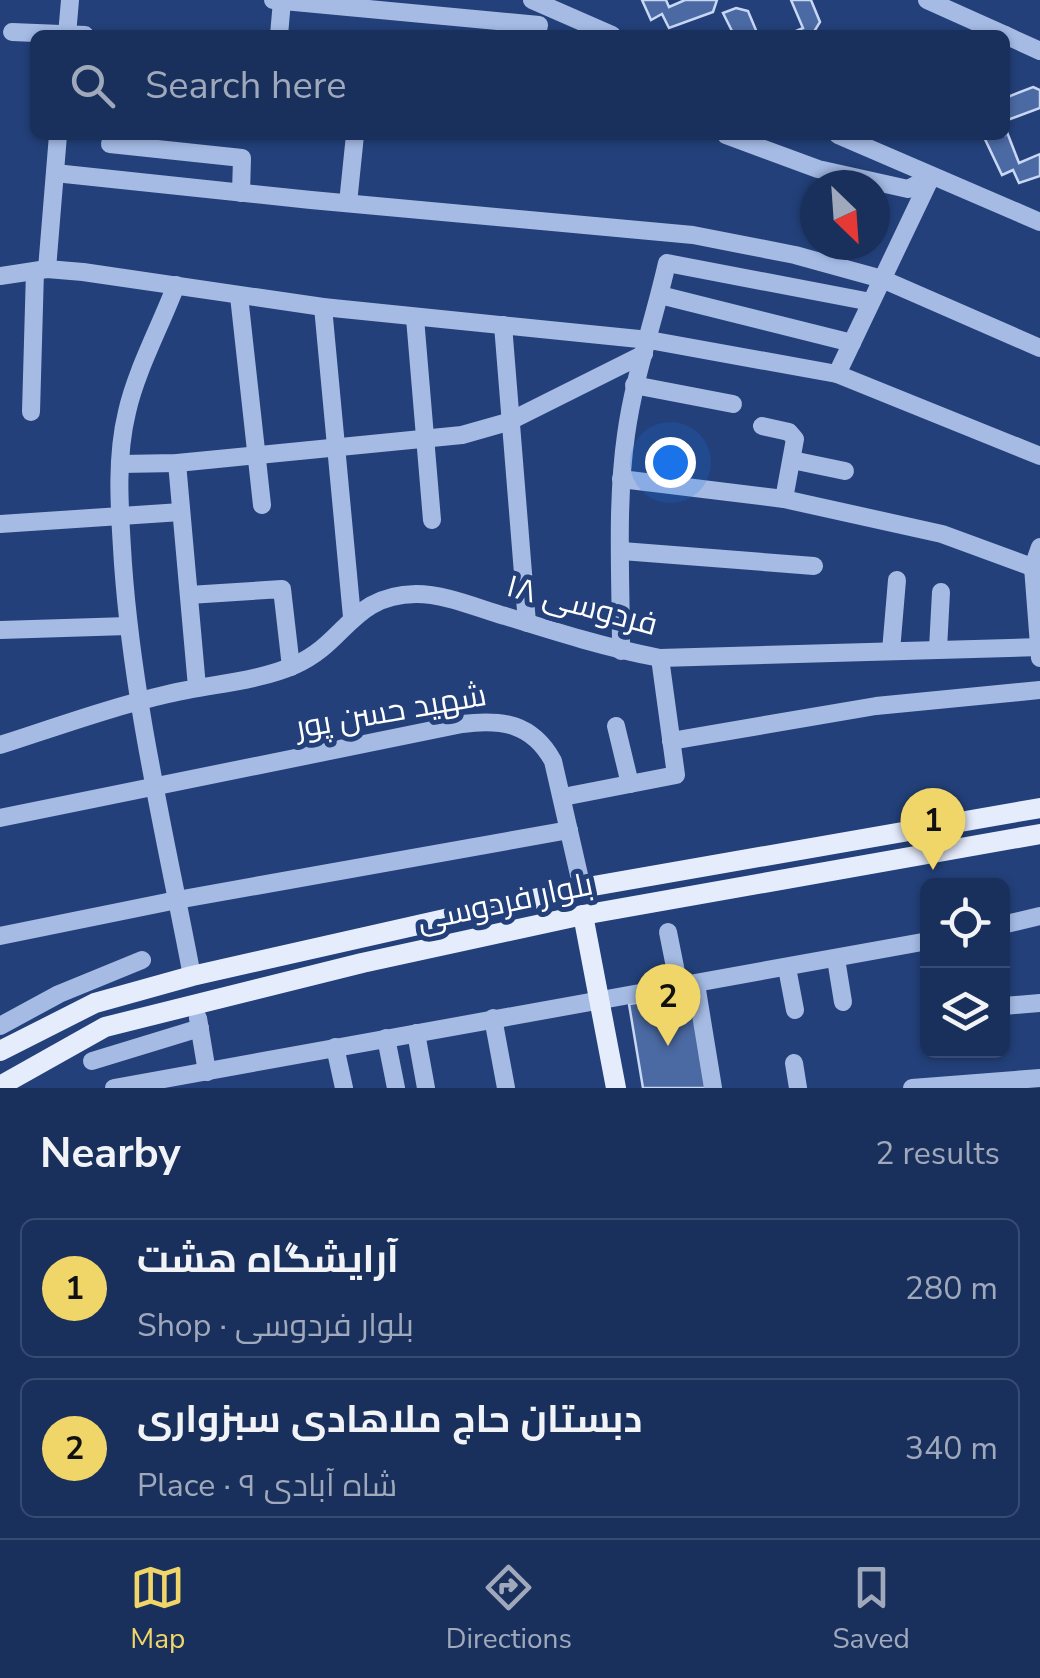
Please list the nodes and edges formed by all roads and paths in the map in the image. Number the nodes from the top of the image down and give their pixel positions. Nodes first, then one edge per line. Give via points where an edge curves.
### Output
1 (70, 0) edge
2 (532, 0) edge
3 (927, 0) edge
4 (290, 1) edge
5 (73, 30) edge
6 (281, 30) edge
7 (538, 30) edge
8 (601, 30) edge
9 (994, 30) edge
10 (12, 32) dead end
11 (30, 33) edge
12 (1010, 37) edge
13 (1040, 51) edge
14 (58, 140) edge
15 (354, 140) edge
16 (740, 140) edge
17 (849, 140) edge
18 (110, 144) dead end
19 (55, 172) junction
20 (931, 177) junction
21 (241, 193) junction
22 (348, 204) junction
23 (1040, 222) edge
24 (42, 270) junction
25 (0, 276) edge
26 (882, 280) junction
27 (176, 285) junction
28 (660, 295) junction
29 (239, 296) junction
30 (872, 302) junction
31 (322, 308) junction
32 (415, 318) junction
33 (502, 325) junction
34 (852, 343) junction
35 (646, 347) junction
36 (1040, 348) edge
37 (837, 374) junction
38 (634, 385) junction
39 (733, 404) dead end
40 (31, 412) dead end
41 (508, 422) junction
42 (762, 426) dead end
43 (424, 438) junction
44 (337, 446) junction
45 (256, 454) junction
46 (1040, 456) edge
47 (792, 460) junction
48 (177, 462) junction
49 (120, 464) junction
50 (845, 471) dead end
51 (622, 479) junction
52 (784, 499) junction
53 (262, 506) dead end
54 (181, 512) junction
55 (120, 518) junction
56 (432, 520) dead end
57 (0, 524) edge
58 (1040, 548) edge
59 (622, 552) junction
60 (814, 566) dead end
61 (1037, 569) edge
62 (897, 580) dead end
63 (941, 592) dead end
64 (188, 595) junction
65 (352, 617) junction
66 (526, 623) junction
67 (128, 626) junction
68 (0, 630) edge
69 (1039, 647) edge
70 (891, 650) junction
71 (938, 650) junction
72 (621, 651) junction
73 (660, 658) junction
74 (1040, 658) edge
75 (291, 667) junction
76 (197, 687) junction
77 (1040, 690) edge
78 (139, 701) junction
79 (616, 726) dead end
80 (670, 740) junction
81 (0, 745) edge
82 (630, 784) junction
83 (154, 786) junction
84 (562, 796) junction
85 (1040, 808) edge
86 (0, 818) edge
87 (569, 830) junction
88 (1040, 834) edge
89 (582, 888) junction
90 (177, 900) junction
91 (583, 915) junction
92 (1040, 916) edge
93 (1010, 923) edge
94 (668, 932) dead end
95 (0, 936) edge
96 (920, 943) edge
97 (836, 959) junction
98 (142, 960) dead end
99 (787, 968) junction
100 (192, 976) junction
101 (687, 986) junction
102 (599, 1000) junction
103 (843, 1002) dead end
104 (196, 1003) junction
105 (1040, 1003) edge
106 (1010, 1006) edge
107 (795, 1010) dead end
108 (493, 1018) junction
109 (0, 1026) edge
110 (200, 1028) junction
111 (416, 1032) junction
112 (386, 1038) junction
113 (335, 1047) junction
114 (0, 1051) edge
115 (92, 1061) dead end
116 (794, 1062) dead end
117 (207, 1072) junction
118 (1040, 1078) edge
119 (0, 1086) edge
120 (114, 1088) edge
121 (344, 1088) edge
122 (396, 1088) edge
123 (426, 1088) edge
124 (506, 1088) edge
125 (616, 1088) edge
126 (713, 1088) edge
127 (798, 1088) edge
128 (912, 1088) edge

1 - 5 street
2 - 8 street
3 - 9 street
4 - 6 street
4 - 7 street
10 - 11 street
12 - 13 street
14 - 19 street
15 - 22 street
16 - 20 street via 818,169 908,189
17 - 20 street
18 - 21 street via 242,158
19 - 21 street
19 - 24 street
20 - 23 street
20 - 26 street
21 - 22 street
22 - 26 street via 692,234
24 - 25 street
24 - 27 street
24 - 40 street
26 - 30 street
26 - 36 street
27 - 29 street
27 - 49 street via 127,411
28 - 30 street via 667,263
28 - 34 street
28 - 35 street
29 - 31 street
29 - 45 street
30 - 34 street
31 - 32 street
31 - 44 street
32 - 33 street
32 - 43 street
33 - 35 street
33 - 41 street
34 - 37 street
35 - 37 street
35 - 38 street
35 - 41 street
37 - 46 street
38 - 39 street
38 - 51 street
41 - 43 street
41 - 66 street
42 - 47 street via 793,435
43 - 44 street
43 - 56 street
44 - 45 street
44 - 65 street
45 - 48 street
45 - 53 street
47 - 50 street
47 - 52 street
48 - 49 street
48 - 54 street
49 - 55 street
51 - 52 street
51 - 59 street
52 - 61 street via 942,534
54 - 55 street
54 - 64 street
55 - 57 street
55 - 67 street
58 - 61 street
59 - 60 street
59 - 72 street
61 - 69 street
62 - 70 street
63 - 71 street
64 - 75 street via 282,589
64 - 76 street
65 - 66 street, فردوسی ۱۸ via 384,598 421,594
65 - 75 street, فردوسی ۱۸ via 321,650
66 - 72 street, فردوسی ۱۸
67 - 68 street
67 - 78 street
69 - 71 street, فردوسی ۱۸
69 - 74 street
70 - 71 street, فردوسی ۱۸
70 - 73 street, فردوسی ۱۸
72 - 73 street, فردوسی ۱۸
73 - 80 street
75 - 76 street, فردوسی ۱۸
76 - 78 street, فردوسی ۱۸
77 - 80 street via 876,706
78 - 81 street, فردوسی ۱۸
78 - 83 street
79 - 82 street
80 - 82 street via 676,776
82 - 84 street
83 - 84 street, شهید حسن پور via 462,724 504,722 544,744
83 - 86 street, شهید حسن پور
83 - 90 street
84 - 87 street, شهید حسن پور
85 - 89 main road, بلوار فردوسی
87 - 89 street, شهید حسن پور
87 - 90 street
88 - 91 main road, بلوار فردوسی
89 - 100 main road, بلوار فردوسی
90 - 95 street
90 - 100 street
91 - 102 main road
91 - 104 main road, بلوار فردوسی
92 - 93 street
94 - 101 street
96 - 97 street
97 - 99 street
97 - 103 street
98 - 109 street
99 - 101 street
99 - 107 street
100 - 114 main road, بلوار فردوسی via 95,1002
101 - 102 street
101 - 126 street
102 - 108 street
102 - 125 main road
104 - 110 street
104 - 119 main road, بلوار فردوسی via 105,1027
105 - 106 street
108 - 111 street
108 - 124 street
110 - 115 street
110 - 117 street
111 - 112 street
111 - 123 street
112 - 113 street
112 - 122 street
113 - 117 street
113 - 121 street
116 - 127 street
117 - 120 street
118 - 128 street

